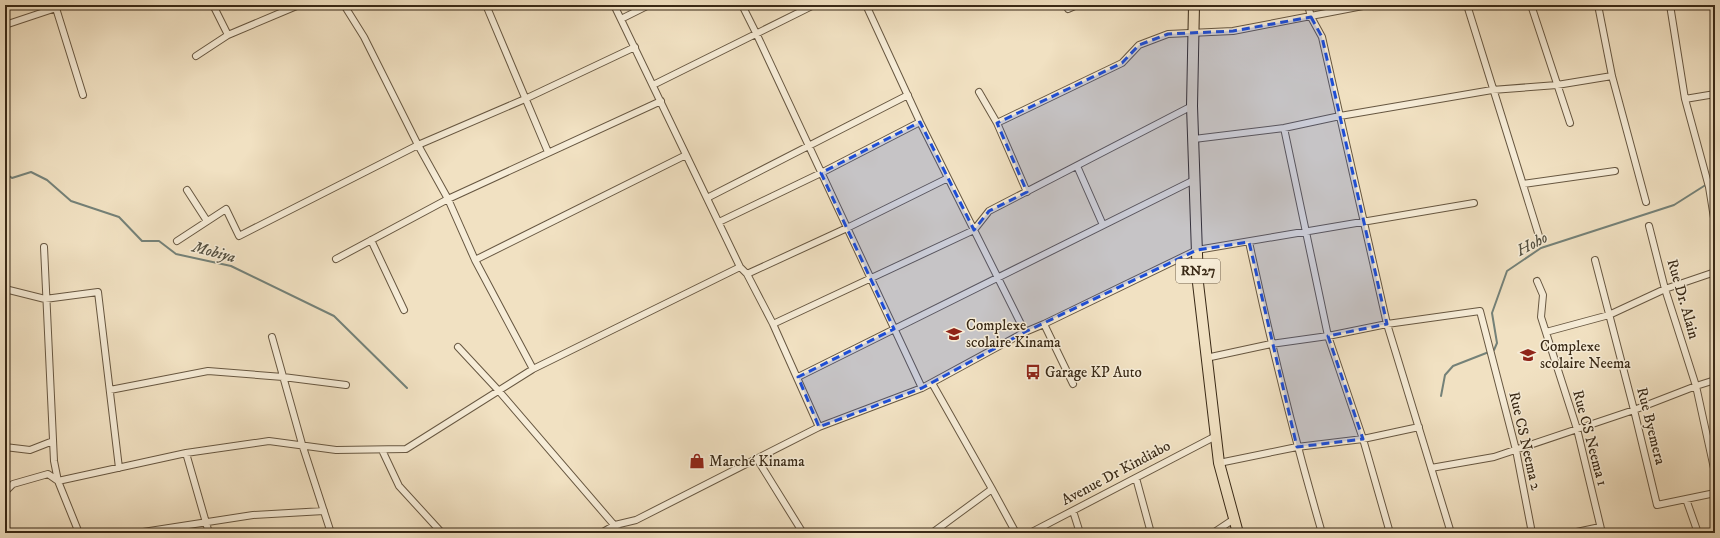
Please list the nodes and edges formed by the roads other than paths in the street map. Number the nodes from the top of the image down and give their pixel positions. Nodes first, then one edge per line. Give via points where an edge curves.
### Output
1 (213, 5) edge
2 (299, 5) edge
3 (344, 5) edge
4 (486, 5) edge
5 (614, 5) edge
6 (649, 5) edge
7 (742, 5) edge
8 (814, 5) edge
9 (866, 5) edge
10 (1066, 5) edge
11 (1077, 5) edge
12 (1194, 5) edge
13 (1308, 5) edge
14 (1368, 5) edge
15 (1467, 5) edge
16 (1531, 5) edge
17 (1598, 5) edge
18 (1670, 5) edge
19 (55, 7) edge
20 (1311, 17) junction
21 (621, 19) junction
22 (5, 25) edge
23 (1194, 32) junction
24 (228, 35) junction
25 (757, 35) junction
26 (635, 47) junction
27 (196, 56) dead end
28 (1612, 76) junction
29 (653, 85) junction
30 (1557, 85) junction
31 (1492, 90) junction
32 (979, 92) dead end
33 (1715, 94) edge
34 (83, 95) dead end
35 (908, 95) junction
36 (525, 99) junction
37 (1685, 99) junction
38 (660, 101) junction
39 (1192, 106) junction
40 (1340, 116) junction
41 (920, 122) junction
42 (997, 123) junction
43 (1570, 123) dead end
44 (1284, 128) junction
45 (1194, 139) junction
46 (418, 145) junction
47 (808, 145) junction
48 (548, 152) junction
49 (686, 155) junction
50 (1077, 166) junction
51 (1615, 170) dead end
52 (821, 173) junction
53 (948, 178) junction
54 (1194, 180) junction
55 (1522, 184) junction
56 (187, 190) dead end
57 (1027, 192) junction
58 (707, 198) junction
59 (448, 199) junction
60 (1646, 202) dead end
61 (1474, 203) dead end
62 (1713, 207) edge
63 (207, 221) junction
64 (719, 222) junction
65 (1364, 222) junction
66 (1715, 224) edge
67 (1103, 225) junction
68 (1649, 226) dead end
69 (847, 228) junction
70 (974, 230) junction
71 (1306, 233) junction
72 (1539, 236) dead end
73 (371, 240) junction
74 (177, 241) dead end
75 (1249, 242) junction
76 (44, 247) dead end
77 (1198, 250) junction
78 (336, 259) dead end
79 (475, 260) junction
80 (1595, 260) dead end
81 (740, 267) junction
82 (1715, 272) edge
83 (747, 274) junction
84 (998, 277) junction
85 (871, 279) junction
86 (1537, 281) dead end
87 (5, 289) edge
88 (1665, 290) junction
89 (45, 299) junction
90 (404, 310) dead end
91 (1610, 315) junction
92 (773, 324) junction
93 (1044, 324) junction
94 (1387, 324) junction
95 (894, 328) junction
96 (1025, 332) junction
97 (1546, 332) junction
98 (1328, 336) junction
99 (272, 337) dead end
100 (1271, 344) junction
101 (458, 347) dead end
102 (1206, 358) junction
103 (533, 369) junction
104 (283, 377) junction
105 (798, 377) junction
106 (1715, 380) edge
107 (932, 383) junction
108 (1073, 384) dead end
109 (346, 385) dead end
110 (1696, 386) junction
111 (922, 388) junction
112 (110, 390) junction
113 (498, 390) junction
114 (1634, 410) junction
115 (819, 427) junction
116 (1419, 427) junction
117 (1577, 429) junction
118 (1214, 437) junction
119 (1363, 439) junction
120 (53, 441) junction
121 (302, 444) junction
122 (5, 447) edge
123 (1297, 447) junction
124 (382, 450) junction
125 (1516, 450) junction
126 (186, 453) junction
127 (757, 459) junction
128 (1219, 463) junction
129 (119, 468) junction
130 (1431, 468) junction
131 (1715, 472) edge
132 (1136, 478) junction
133 (58, 481) junction
134 (992, 489) junction
135 (5, 492) edge
136 (1715, 493) edge
137 (1686, 499) junction
138 (324, 511) junction
139 (1073, 511) junction
140 (1234, 519) junction
141 (206, 523) junction
142 (615, 525) junction
143 (1600, 530) edge
144 (143, 532) edge
145 (801, 532) edge
146 (79, 533) edge
147 (209, 533) edge
148 (331, 533) edge
149 (442, 533) edge
150 (601, 533) edge
151 (621, 533) edge
152 (932, 533) edge
153 (1016, 533) edge
154 (1030, 533) edge
155 (1080, 533) edge
156 (1151, 533) edge
157 (1213, 533) edge
158 (1238, 533) edge
159 (1322, 533) edge
160 (1390, 533) edge
161 (1451, 533) edge
162 (1532, 533) edge
163 (1572, 533) edge
164 (1698, 533) edge

1 - 24 street
2 - 24 street
3 - 46 street via 364,37
4 - 36 street
5 - 21 street
6 - 21 street
7 - 25 street
8 - 25 street
9 - 35 street
10 - 11 street via 1068,9
12 - 23 main road, RN27
13 - 20 street
14 - 20 street
15 - 31 street
16 - 30 street
17 - 28 street
18 - 37 street
19 - 22 street
19 - 34 street
20 - 23 street via 1233,31
20 - 40 street via 1322,37
21 - 26 street
23 - 39 main road, RN27
23 - 42 street via 1168,34 1138,45 1122,63
24 - 27 street
25 - 29 street
25 - 47 street
26 - 29 street
26 - 36 street
28 - 30 street
28 - 60 street
29 - 38 street
30 - 31 street
30 - 43 street
31 - 40 street
31 - 55 street
32 - 42 street
33 - 37 street
35 - 41 street
35 - 47 street
36 - 46 street
36 - 48 street
37 - 62 street
38 - 48 street
38 - 49 street
39 - 45 main road, RN27
39 - 50 street
40 - 44 street
40 - 65 street
41 - 52 street
41 - 53 street
42 - 57 street
44 - 45 street
44 - 71 street
45 - 54 main road, RN27
46 - 59 street
46 - 63 street via 239,236 226,209
47 - 52 street
47 - 58 street
48 - 59 street
49 - 58 street
49 - 79 street
50 - 57 street
50 - 67 street
51 - 55 street
52 - 64 street
52 - 69 street
53 - 69 street
53 - 70 street
54 - 67 street
54 - 77 main road, RN27
55 - 72 street
56 - 63 street
57 - 70 street via 989,211
58 - 64 street
59 - 73 street
59 - 79 street
61 - 65 street
62 - 66 street
63 - 74 street
64 - 81 street
65 - 71 street
65 - 94 street
67 - 84 street
68 - 88 street, Rue Dr. Alain
69 - 83 street
69 - 85 street
70 - 84 street
70 - 85 street
71 - 75 street
71 - 98 street
73 - 78 street
73 - 90 street
75 - 77 street
75 - 100 street
76 - 89 street
77 - 93 street
77 - 102 main road, RN27 via 1198,283
79 - 103 street
80 - 91 street, Rue Byemera
81 - 83 street
81 - 103 street
82 - 88 street
83 - 92 street
84 - 95 street
84 - 96 street
85 - 92 street
85 - 95 street
86 - 97 street, Rue CS Neema 1 via 1543,296 1541,318
87 - 89 street
88 - 91 street
88 - 110 street, Rue Dr. Alain
89 - 112 street via 98,292
89 - 120 street
91 - 97 street
91 - 114 street, Rue Byemera
92 - 105 street
93 - 96 street
93 - 108 street
94 - 98 street
94 - 116 street
94 - 125 street, Rue CS Neema 2 via 1480,311
95 - 105 street
95 - 111 street
96 - 107 street
97 - 117 street, Rue CS Neema 1
98 - 100 street
98 - 119 street
99 - 104 street
100 - 102 street
100 - 123 street
101 - 113 street
102 - 118 main road, RN27
103 - 113 street
104 - 109 street
104 - 112 street via 208,371
104 - 121 street
105 - 115 street
106 - 110 street
107 - 111 street
107 - 134 street
110 - 114 street
110 - 131 street, Rue Dr. Alain
111 - 115 street
112 - 129 street
113 - 124 street via 406,449
113 - 142 street
114 - 117 street
114 - 137 street, Rue Byemera via 1657,505
115 - 127 street
116 - 119 street
116 - 130 street
117 - 125 street
117 - 143 street, Rue CS Neema 1
118 - 128 main road, RN27
118 - 132 street, Avenue Dr Kindiabo
119 - 123 street
119 - 160 street
120 - 122 street via 30,450
120 - 133 street
121 - 124 street via 336,450
121 - 126 street via 269,441
121 - 138 street
123 - 128 street
123 - 159 street
124 - 149 street via 399,486
125 - 130 street via 1494,457
125 - 162 street, Rue CS Neema 2
126 - 129 street
126 - 141 street
127 - 142 street via 636,520
127 - 145 street
128 - 140 main road, RN27
129 - 133 street
130 - 161 street
132 - 139 street, Avenue Dr Kindiabo
132 - 156 street
133 - 135 street via 48,474 13,484
133 - 146 street
134 - 152 street
134 - 153 street
136 - 137 street
137 - 164 street
138 - 141 street via 253,515
138 - 148 street
139 - 154 street, Avenue Dr Kindiabo
139 - 155 street
140 - 157 street
140 - 158 main road, RN27
141 - 144 street
141 - 147 street
142 - 150 street
142 - 151 street
143 - 163 street

